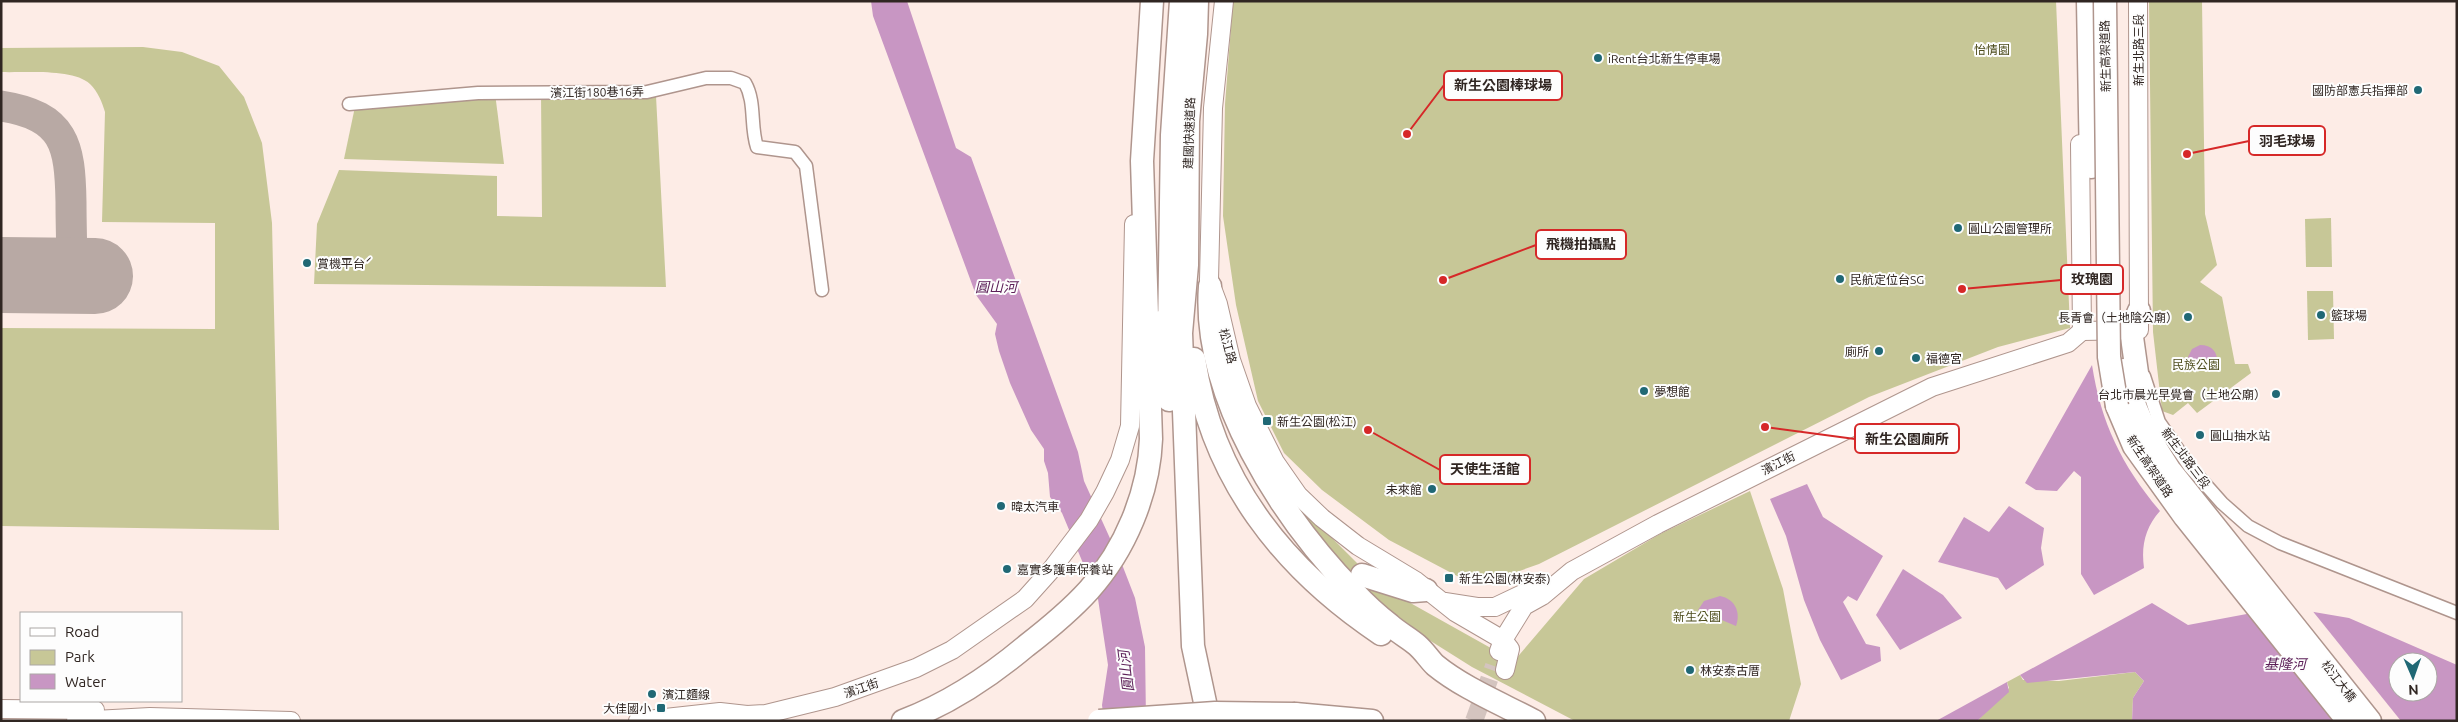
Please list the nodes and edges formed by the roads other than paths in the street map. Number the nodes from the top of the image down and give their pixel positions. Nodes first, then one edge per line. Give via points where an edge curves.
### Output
1 (1142, 1) edge
2 (1152, 1) edge
3 (1166, 1) edge
4 (1181, 1) edge
5 (1197, 1) edge
6 (1224, 1) edge
7 (2078, 1) edge
8 (2088, 1) edge
9 (2104, 1) edge
10 (2117, 1) edge
11 (2138, 1) edge
12 (349, 104) dead end
13 (1134, 224) junction
14 (1178, 265) junction
15 (1210, 286) junction
16 (822, 290) dead end
17 (1184, 304) junction
18 (2135, 329) junction
19 (2082, 331) junction
20 (1159, 404) junction
21 (2116, 406) junction
22 (1286, 527) dead end
23 (1572, 571) junction
24 (1362, 575) dead end
25 (1426, 590) junction
26 (1445, 602) junction
27 (2457, 614) edge
28 (1503, 640) junction
29 (2300, 646) junction
30 (1436, 665) junction
31 (1500, 668) tunnel mouth
32 (835, 697) junction
33 (1, 709) edge
34 (150, 717) junction
35 (716, 717) edge
36 (1, 720) edge
37 (36, 721) edge
38 (76, 721) edge
39 (291, 721) edge
40 (638, 721) edge
41 (790, 721) edge
42 (903, 721) edge
43 (1099, 721) edge
44 (1194, 721) edge
45 (1209, 721) edge
46 (1372, 721) edge
47 (1534, 721) edge
48 (2348, 721) edge
49 (2370, 721) edge

1 - 13 main road
2 - 20 highway via 1142,161 1145,280
3 - 20 highway via 1155,186
4 - 14 highway, 建國快速道路 via 1172,135
5 - 14 highway, 建國快速道路
6 - 15 main road, 松江路 via 1213,108
7 - 19 main road
8 - 21 highway via 2091,167 2100,326 2106,382
9 - 21 highway, 新生高架道路, bridge via 2109,357
10 - 29 highway, 新生高架道路 via 2122,342 2129,391 2144,431 2168,469
11 - 18 main road, 新生北路三段
12 - 16 street, 濱江街180巷16弄 via 478,93 648,92 706,78 731,78 745,83 750,92 754,137 758,147 795,152 806,166
13 - 20 highway via 1140,332
13 - 32 main road, 濱江街 via 1130,426 1120,460 1089,520 1025,599 952,650 908,671
14 - 17 highway
14 - 20 highway
14 - 22 highway via 1201,322 1211,377 1230,434 1255,483
15 - 25 main road, 松江路 via 1247,406 1275,462 1298,495 1358,546
15 - 30 highway via 1209,319 1220,369 1237,421 1273,490 1298,528 1354,593
17 - 30 highway via 1199,388 1216,442 1236,484 1268,533 1314,581 1363,621 1422,661
17 - 45 highway via 1181,333 1193,646
18 - 19 main road
18 - 27 street, 新生北路三段 via 2144,382 2159,422 2190,467 2234,515 2280,543
18 - 29 highway via 2141,396 2160,436 2259,570
19 - 23 main road, 濱江街 via 2068,343 1916,394
20 - 42 highway via 1146,481 1134,517 1090,589 1002,666 957,695
20 - 44 highway via 1179,649
21 - 29 highway, 新生高架道路 via 2134,446 2185,517
23 - 26 main road, 松江路 via 1495,607
23 - 28 main road, 濱江街 via 1542,596 1524,606
24 - 25 highway via 1414,590
25 - 26 main road, 松江路
26 - 28 main road, 松江路 via 1455,612
28 - 31 main road via 1510,649
29 - 48 highway, 松江大橋
29 - 49 highway, 松江大橋
30 - 47 highway
32 - 35 main road, 濱江街 via 766,714 720,712
32 - 41 main road
33 - 34 main road via 114,710
34 - 38 main road
34 - 39 main road
35 - 40 main road, 濱江街 via 690,714
36 - 37 main road
43 - 46 highway, bridge via 1215,713 1295,714

